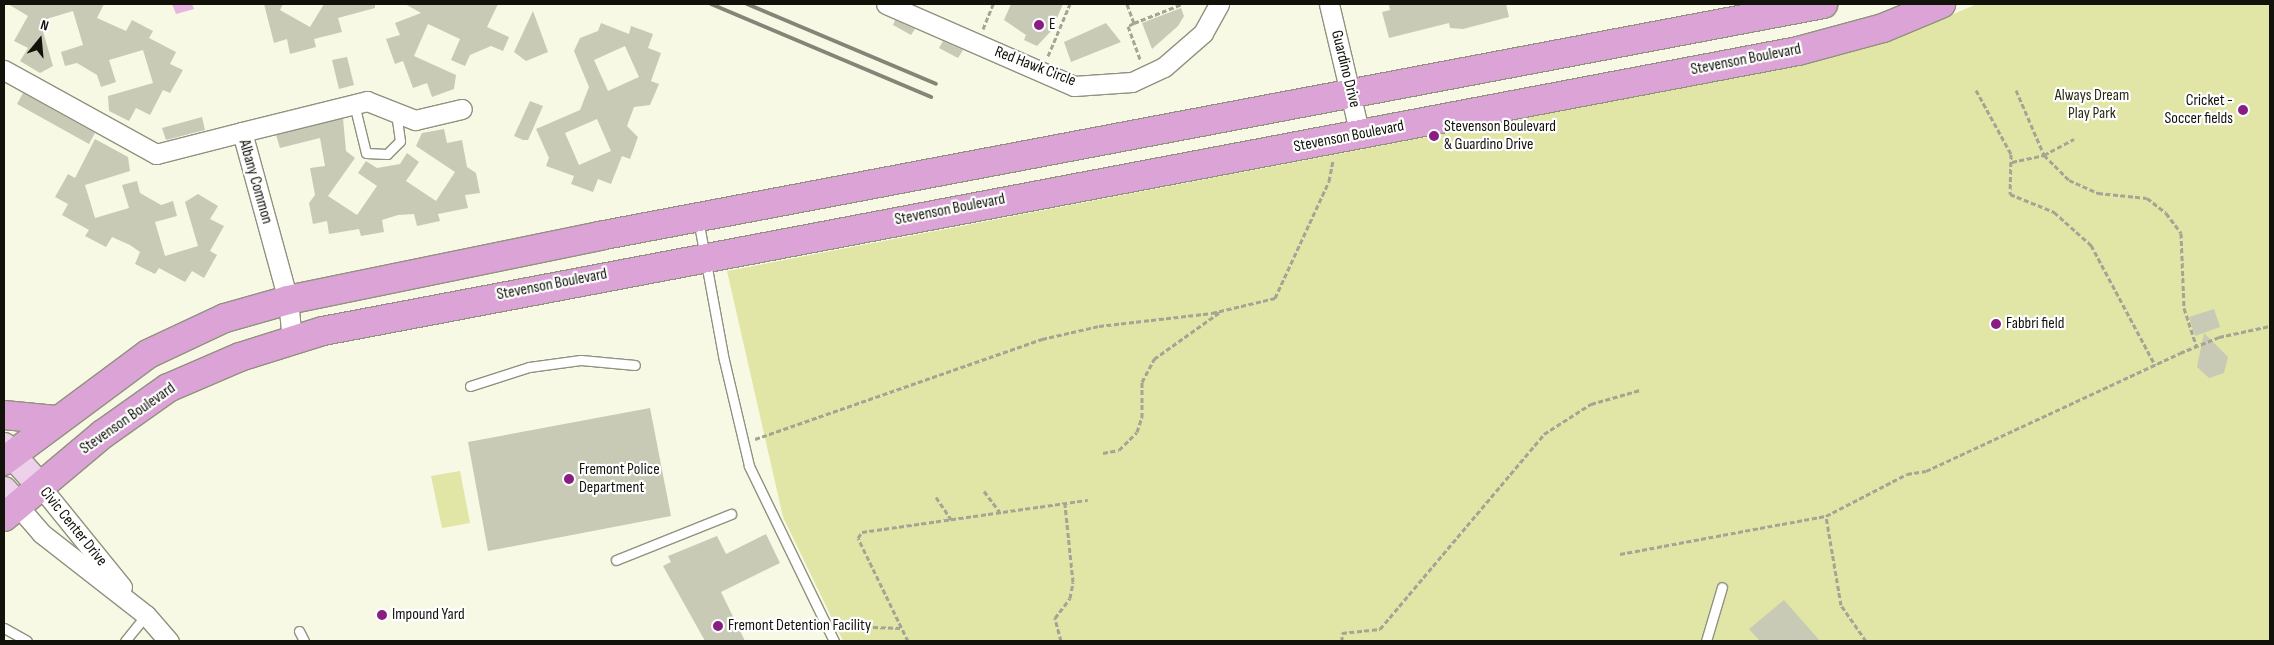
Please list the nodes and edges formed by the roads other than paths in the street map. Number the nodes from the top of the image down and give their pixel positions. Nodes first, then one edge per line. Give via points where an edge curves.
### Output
1 (886, 4) edge
2 (1219, 4) edge
3 (1329, 4) edge
4 (1823, 4) edge
5 (1941, 4) edge
6 (4, 70) edge
7 (1352, 96) junction
8 (354, 104) junction
9 (462, 110) dead end
10 (396, 112) junction
11 (242, 132) junction
12 (1360, 135) junction
13 (698, 217) junction
14 (705, 256) junction
15 (288, 300) junction
16 (292, 340) junction
17 (635, 365) dead end
18 (470, 386) dead end
19 (4, 415) edge
20 (56, 420) junction
21 (6, 454) edge
22 (40, 486) junction
23 (8, 504) edge
24 (731, 514) dead end
25 (616, 560) dead end
26 (1722, 587) dead end
27 (142, 612) junction
28 (4, 628) edge
29 (299, 631) dead end
30 (27, 641) edge
31 (125, 641) edge
32 (169, 641) edge
33 (304, 641) edge
34 (834, 641) edge
35 (1706, 641) edge

1 - 2 street, Red Hawk Circle via 1074,86 1132,82 1147,75 1183,52 1203,33
3 - 7 street, Guardino Drive
4 - 7 main road
5 - 12 main road, Stevenson Boulevard via 1883,28 1798,51
6 - 11 street, Albany Common via 156,154
7 - 12 street, Guardino Drive
7 - 13 main road
8 - 10 street via 367,101
8 - 10 lane via 366,153 387,154 400,141
8 - 11 street
9 - 10 street via 415,120
11 - 15 street, Albany Common
12 - 14 main road, Stevenson Boulevard
13 - 14 lane
13 - 15 main road
14 - 16 main road, Stevenson Boulevard
14 - 34 lane via 742,443
15 - 16 street, Albany Common
15 - 20 main road via 225,318 148,354
16 - 22 main road, Stevenson Boulevard via 168,388
17 - 18 lane via 581,360 529,367
19 - 20 main road
20 - 21 main road
21 - 22 main road, Civic Center Drive
22 - 23 main road, Stevenson Boulevard
22 - 27 street, Civic Center Drive
23 - 27 street, Civic Center Drive via 41,534
24 - 25 lane
26 - 35 lane
27 - 31 lane
27 - 32 street, Civic Center Drive
28 - 30 lane
29 - 33 lane

